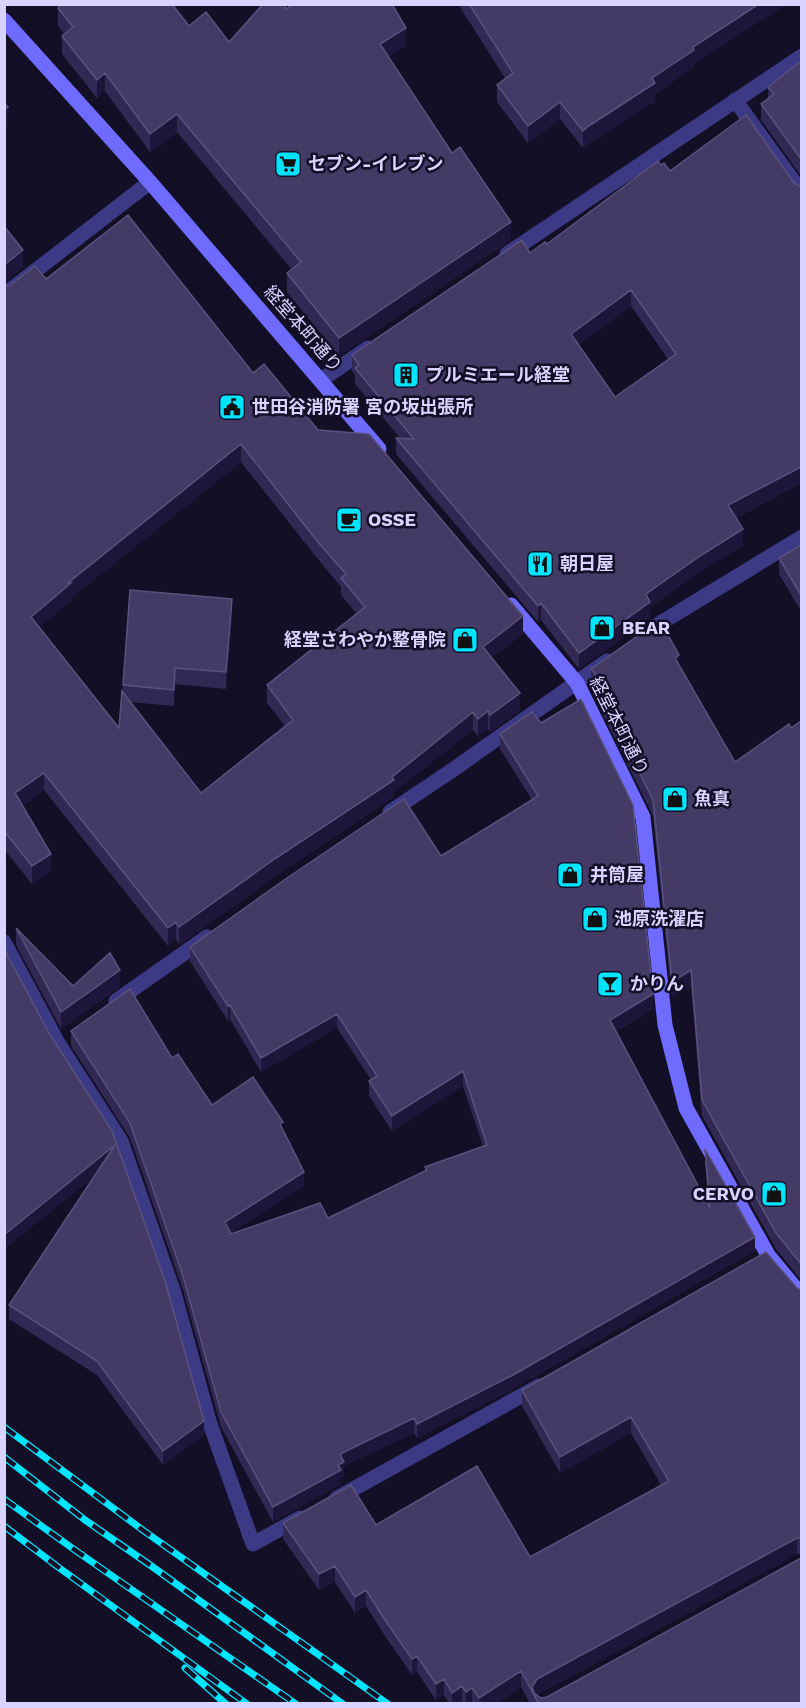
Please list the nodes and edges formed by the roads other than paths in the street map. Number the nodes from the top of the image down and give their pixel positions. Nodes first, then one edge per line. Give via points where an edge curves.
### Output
1 (4, 20) edge
2 (801, 56) edge
3 (735, 100) junction
4 (150, 182) junction
5 (801, 193) edge
6 (498, 260) edge
7 (4, 295) edge
8 (380, 340) edge
9 (321, 380) junction
10 (386, 457) edge
11 (801, 537) edge
12 (500, 592) edge
13 (577, 683) junction
14 (377, 820) edge
15 (223, 926) edge
16 (4, 942) edge
17 (106, 1008) edge
18 (801, 1296) edge
19 (548, 1381) edge

1 - 4 main road, 経堂本町通り
2 - 3 street
3 - 5 street
3 - 6 street
4 - 7 street
4 - 9 main road, 経堂本町通り
8 - 9 street
9 - 10 main road, 経堂本町通り
11 - 13 street via 658,624
12 - 13 main road, 経堂本町通り
13 - 14 street
13 - 18 main road, 経堂本町通り via 643,817 665,1025 686,1108 764,1258
15 - 17 street
16 - 19 street via 121,1141 174,1293 210,1421 253,1544

